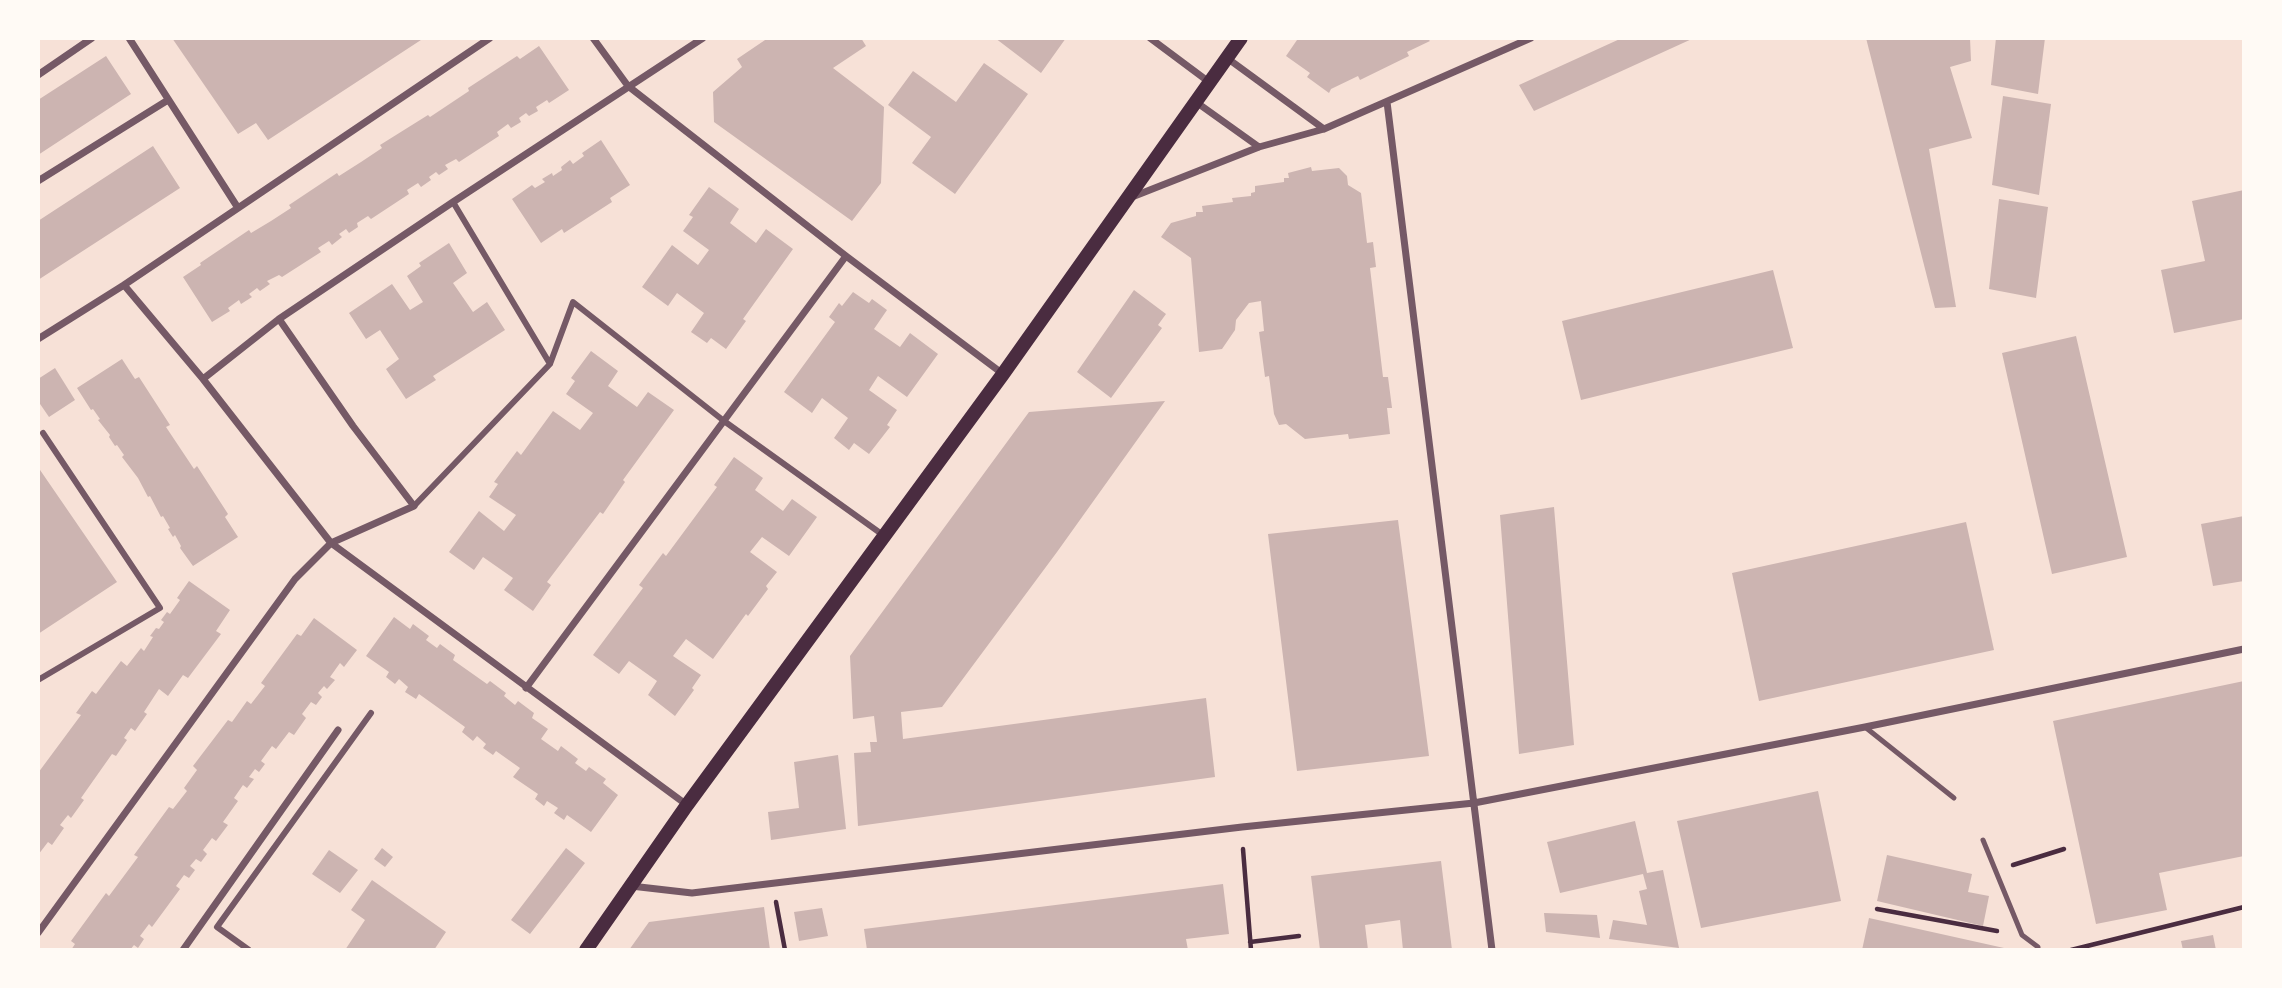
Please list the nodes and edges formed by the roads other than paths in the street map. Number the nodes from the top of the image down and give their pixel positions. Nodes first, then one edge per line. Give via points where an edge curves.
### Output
1 (92, 38) edge
2 (129, 38) edge
3 (490, 38) edge
4 (593, 38) edge
5 (703, 38) edge
6 (1150, 38) edge
7 (1241, 38) edge
8 (1531, 38) edge
9 (1227, 58) junction
10 (38, 75) edge
11 (1209, 82) junction
12 (628, 86) junction
13 (168, 100) junction
14 (1196, 102) junction
15 (1387, 102) junction
16 (1324, 129) junction
17 (1259, 147) junction
18 (38, 181) edge
19 (1124, 200) junction
20 (453, 202) junction
21 (238, 208) junction
22 (846, 256) junction
23 (124, 285) junction
24 (279, 320) junction
25 (38, 339) edge
26 (550, 364) junction
27 (1003, 374) junction
28 (203, 379) junction
29 (724, 421) junction
30 (43, 433) dead end
31 (414, 506) junction
32 (885, 536) junction
33 (331, 543) junction
34 (2244, 649) edge
35 (38, 680) edge
36 (526, 688) junction
37 (371, 713) dead end
38 (1865, 727) junction
39 (338, 730) dead end
40 (1954, 798) dead end
41 (1474, 803) junction
42 (687, 805) junction
43 (1983, 840) dead end
44 (629, 886) junction
45 (38, 933) edge
46 (183, 950) edge
47 (249, 950) edge
48 (586, 950) edge
49 (1492, 950) edge
50 (2038, 950) edge

1 - 10 street
2 - 13 street
3 - 21 street
4 - 12 street
5 - 12 street
6 - 11 street
7 - 9 main road
8 - 15 street
9 - 11 main road
9 - 16 street
11 - 14 main road
12 - 20 street
12 - 22 street
13 - 18 street
13 - 21 street
14 - 17 street
14 - 19 main road
15 - 16 street
15 - 41 street
16 - 17 street
17 - 19 street
19 - 27 main road
20 - 24 street
20 - 26 street
21 - 23 street
22 - 27 street
22 - 29 street
23 - 25 street
23 - 28 street
24 - 28 street
24 - 31 street
26 - 29 street via 573,302
26 - 31 street
27 - 32 main road
28 - 33 street
29 - 32 street
29 - 36 street
30 - 35 street via 160,608
31 - 33 street
32 - 42 main road
33 - 36 street
33 - 45 street via 295,579
34 - 38 street
36 - 42 street
37 - 47 street via 218,927
38 - 40 lane
38 - 41 street
39 - 46 street
41 - 44 street via 692,893
41 - 49 street
42 - 44 main road
43 - 50 lane via 2022,935
44 - 48 main road

